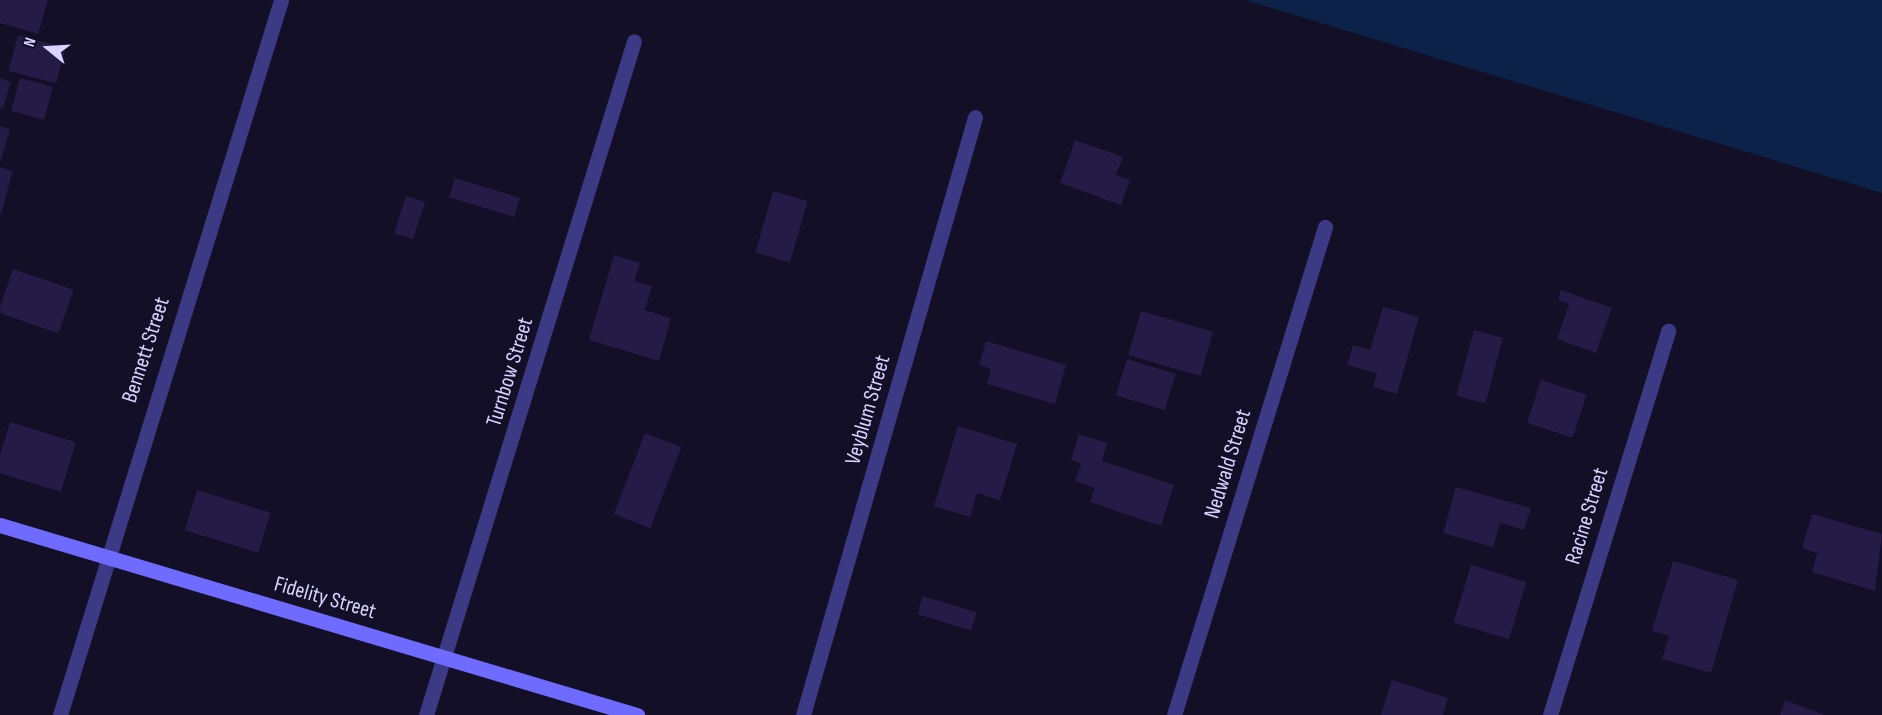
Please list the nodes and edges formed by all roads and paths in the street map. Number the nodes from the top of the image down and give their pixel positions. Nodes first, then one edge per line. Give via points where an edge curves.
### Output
1 (281, 0) edge
2 (634, 41) dead end
3 (975, 117) dead end
4 (1325, 227) dead end
5 (1668, 331) dead end
6 (0, 525) edge
7 (107, 558) junction
8 (445, 657) junction
9 (60, 715) edge
10 (426, 715) edge
11 (637, 715) edge
12 (803, 715) edge
13 (1174, 715) edge
14 (1550, 715) edge

1 - 7 street, Bennett Street
2 - 8 street, Turnbow Street
3 - 12 street, Veyblum Street
4 - 13 street, Nedwald Street
5 - 14 street, Racine Street
6 - 7 main road, Fidelity Street
7 - 8 main road, Fidelity Street
7 - 9 street, Bennett Street
8 - 10 street, Turnbow Street
8 - 11 main road, Fidelity Street

